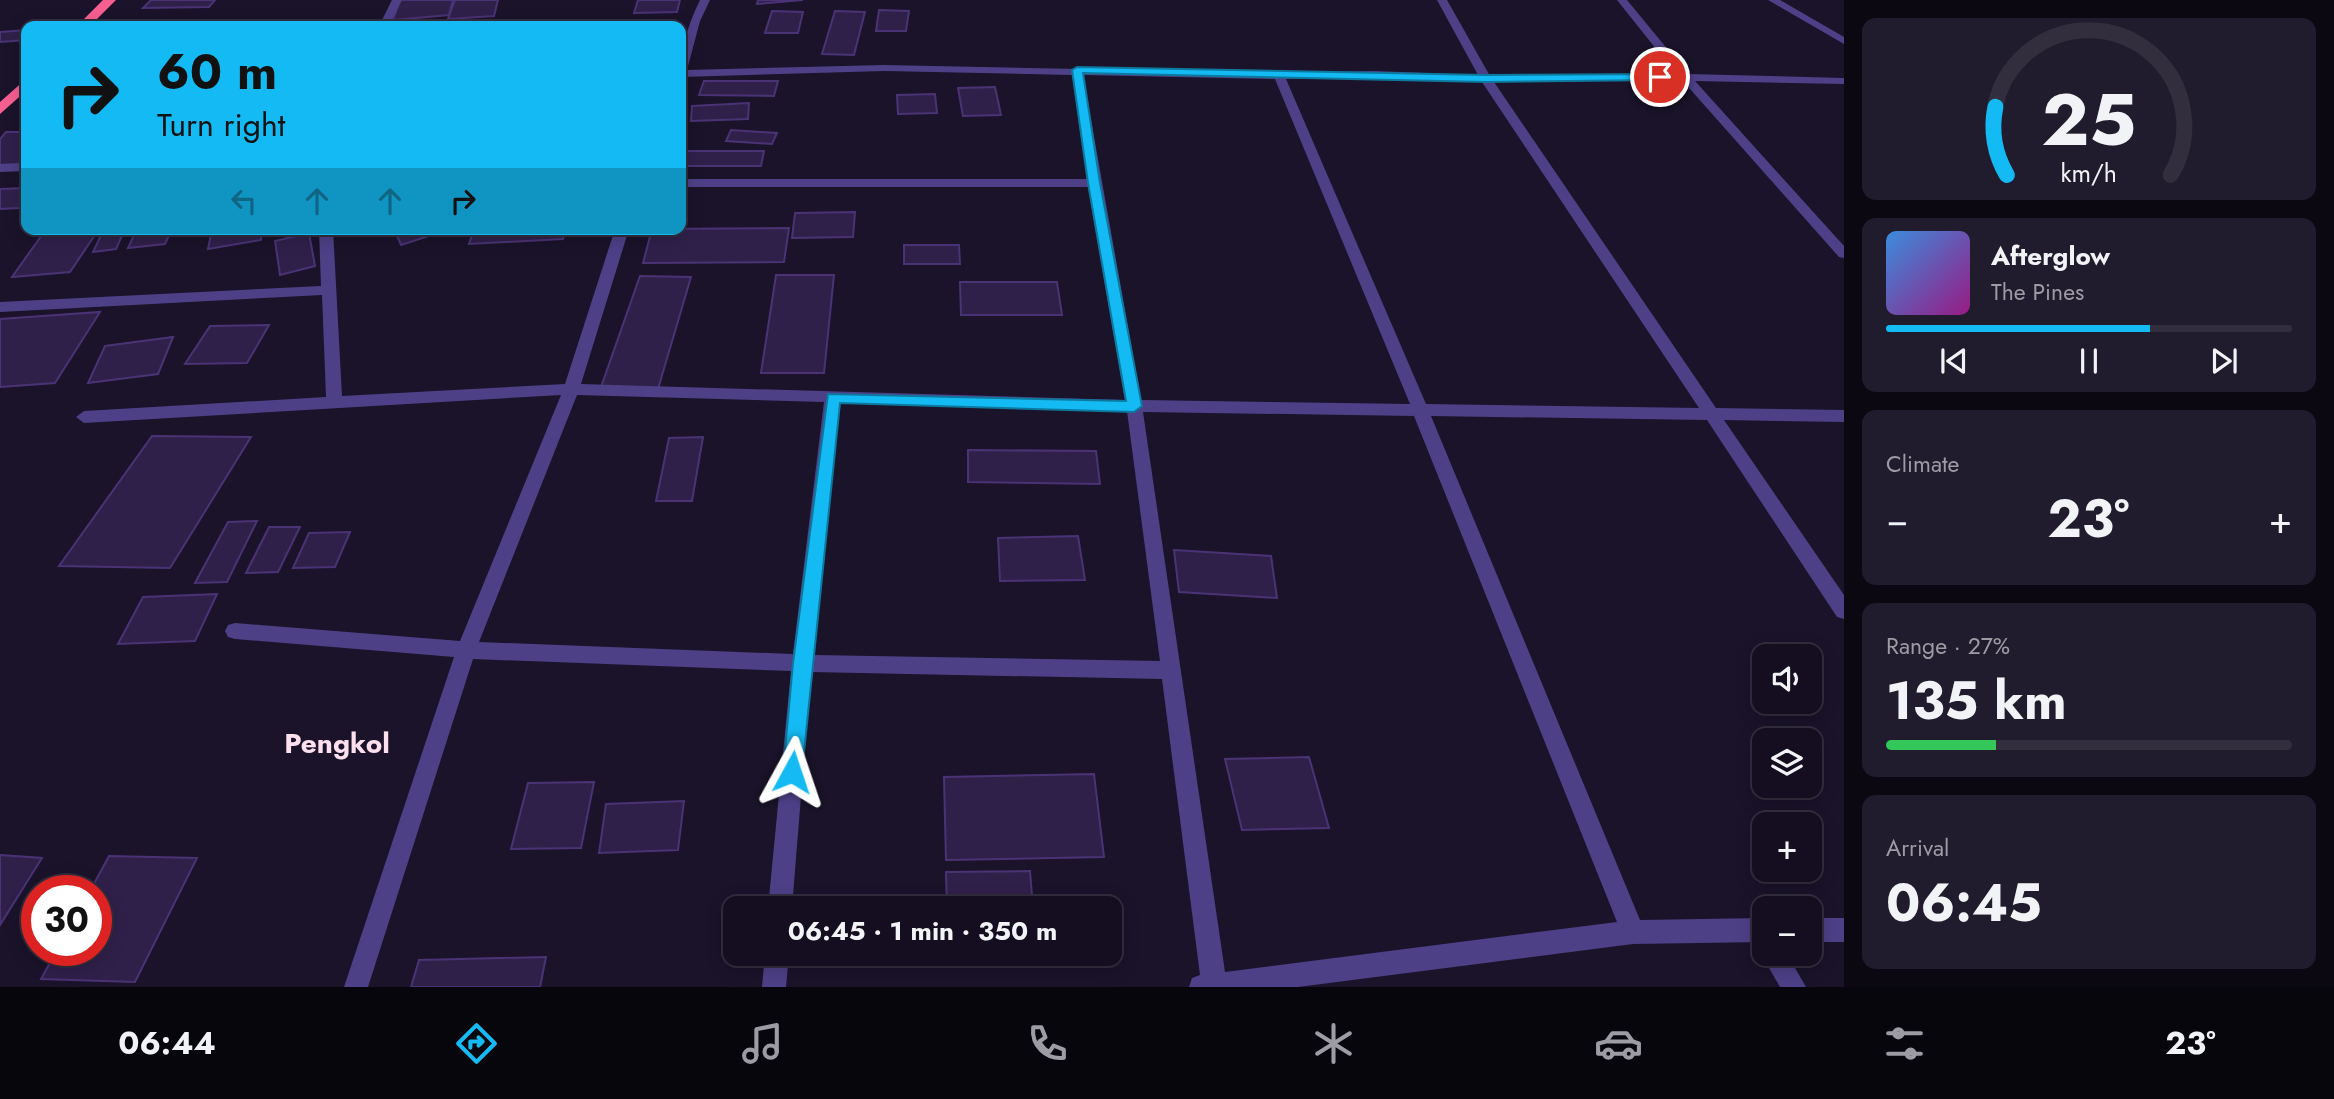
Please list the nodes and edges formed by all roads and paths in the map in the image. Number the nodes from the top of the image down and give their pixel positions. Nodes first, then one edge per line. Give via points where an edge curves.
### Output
1 (110, 0) edge
2 (397, 0) edge
3 (705, 0) edge
4 (1442, 0) edge
5 (1622, 0) edge
6 (1773, 0) edge
7 (88, 21) edge
8 (386, 21) edge
9 (1844, 41) edge
10 (686, 55) edge
11 (1077, 70) junction
12 (686, 74) edge
13 (1279, 76) junction
14 (1685, 77) junction
15 (1486, 79) junction
16 (1844, 80) edge
17 (21, 88) edge
18 (0, 110) edge
19 (21, 167) edge
20 (0, 168) edge
21 (686, 183) edge
22 (1094, 183) junction
23 (326, 235) edge
24 (620, 235) edge
25 (1844, 254) edge
26 (328, 290) junction
27 (0, 307) edge
28 (571, 389) junction
29 (833, 397) junction
30 (334, 402) junction
31 (1134, 406) junction
32 (1421, 412) junction
33 (1711, 415) junction
34 (1844, 416) edge
35 (84, 417) dead end
36 (1844, 611) edge
37 (235, 631) dead end
38 (466, 650) junction
39 (802, 663) junction
40 (1171, 670) junction
41 (781, 896) edge
42 (1822, 930) edge
43 (1844, 930) edge
44 (1633, 932) junction
45 (1752, 933) edge
46 (775, 966) edge
47 (1781, 966) edge
48 (1207, 986) edge
49 (356, 987) edge
50 (774, 987) edge
51 (1794, 987) edge

1 - 7 highway
2 - 8 street
3 - 10 street
4 - 15 street
5 - 14 street
6 - 9 street
11 - 12 street via 884,68
11 - 13 street
11 - 22 street
13 - 15 street
13 - 32 street
14 - 15 street
14 - 16 street
14 - 25 street
15 - 33 street
17 - 18 highway
19 - 20 street
21 - 22 street
22 - 31 street
23 - 26 street
24 - 28 street
26 - 27 street
26 - 30 street
28 - 29 street
28 - 30 street
28 - 38 street
29 - 31 street
29 - 39 street
30 - 35 street
31 - 32 street
31 - 40 street
32 - 33 street
32 - 44 street
33 - 34 street
33 - 36 street
37 - 38 street
38 - 39 street
38 - 49 street
39 - 40 street
39 - 41 street
40 - 48 street
42 - 43 street
44 - 45 street
44 - 48 street
46 - 50 street
47 - 51 street

